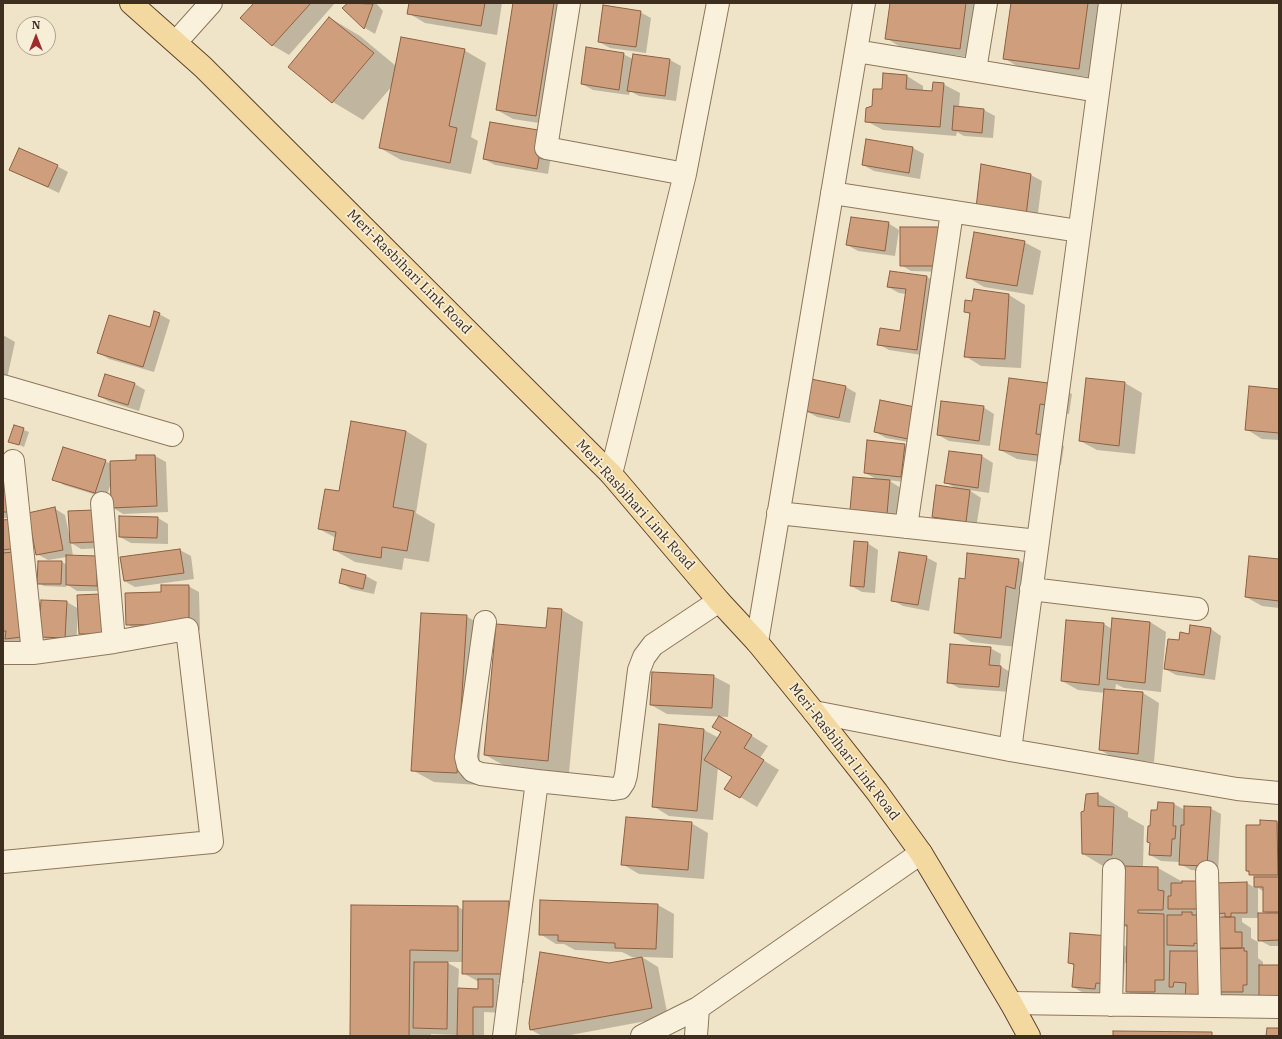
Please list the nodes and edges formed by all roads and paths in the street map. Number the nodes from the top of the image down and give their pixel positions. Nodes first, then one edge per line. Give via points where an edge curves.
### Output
1 (131, 3) edge
2 (211, 3) edge
3 (569, 3) edge
4 (718, 3) edge
5 (864, 3) edge
6 (986, 3) edge
7 (1110, 3) edge
8 (176, 42) junction
9 (856, 51) junction
10 (975, 70) junction
11 (1098, 90) junction
12 (685, 174) junction
13 (832, 193) junction
14 (952, 212) junction
15 (1079, 231) junction
16 (3, 386) edge
17 (172, 435) dead end
18 (13, 461) dead end
19 (611, 474) junction
20 (102, 503) dead end
21 (778, 513) junction
22 (906, 527) junction
23 (1038, 541) junction
24 (1031, 589) junction
25 (719, 601) junction
26 (1197, 609) dead end
27 (485, 622) dead end
28 (114, 642) junction
29 (757, 642) junction
30 (33, 652) junction
31 (3, 654) edge
32 (814, 712) junction
33 (1010, 750) junction
34 (537, 782) junction
35 (1279, 794) edge
36 (921, 853) junction
37 (3, 862) edge
38 (1114, 870) dead end
39 (1207, 872) dead end
40 (1011, 1003) junction
41 (1111, 1005) junction
42 (1210, 1006) junction
43 (1279, 1007) edge
44 (698, 1008) junction
45 (504, 1036) edge
46 (642, 1036) edge
47 (696, 1036) edge
48 (1029, 1036) edge

1 - 8 main road, Meri-Rasbihari Link Road
2 - 8 street
3 - 12 street via 546,148
4 - 12 street
5 - 9 street
6 - 10 street
7 - 11 street
8 - 19 main road, Meri-Rasbihari Link Road
9 - 10 street
9 - 13 street
10 - 11 street
11 - 15 street
12 - 19 street
13 - 14 street
13 - 21 street
14 - 15 street
14 - 22 street
15 - 23 street
16 - 17 street
18 - 30 street
19 - 25 main road, Meri-Rasbihari Link Road
20 - 28 street
21 - 22 street
21 - 29 street
22 - 23 street
23 - 24 street
24 - 26 street
24 - 33 street
25 - 29 main road, Meri-Rasbihari Link Road
25 - 34 street via 652,645 644,657 639,670 626,775 620,788
27 - 34 street via 466,756 468,765 481,774
28 - 30 street
28 - 37 street via 187,629 212,842
29 - 32 main road, Meri-Rasbihari Link Road
30 - 31 street
32 - 33 street
32 - 36 main road, Meri-Rasbihari Link Road
33 - 35 street
34 - 45 street
36 - 40 main road, Meri-Rasbihari Link Road
36 - 44 street
38 - 41 street
39 - 42 street
40 - 41 street
40 - 48 main road, Meri-Rasbihari Link Road
41 - 42 street
42 - 43 street
44 - 46 street
44 - 47 street

